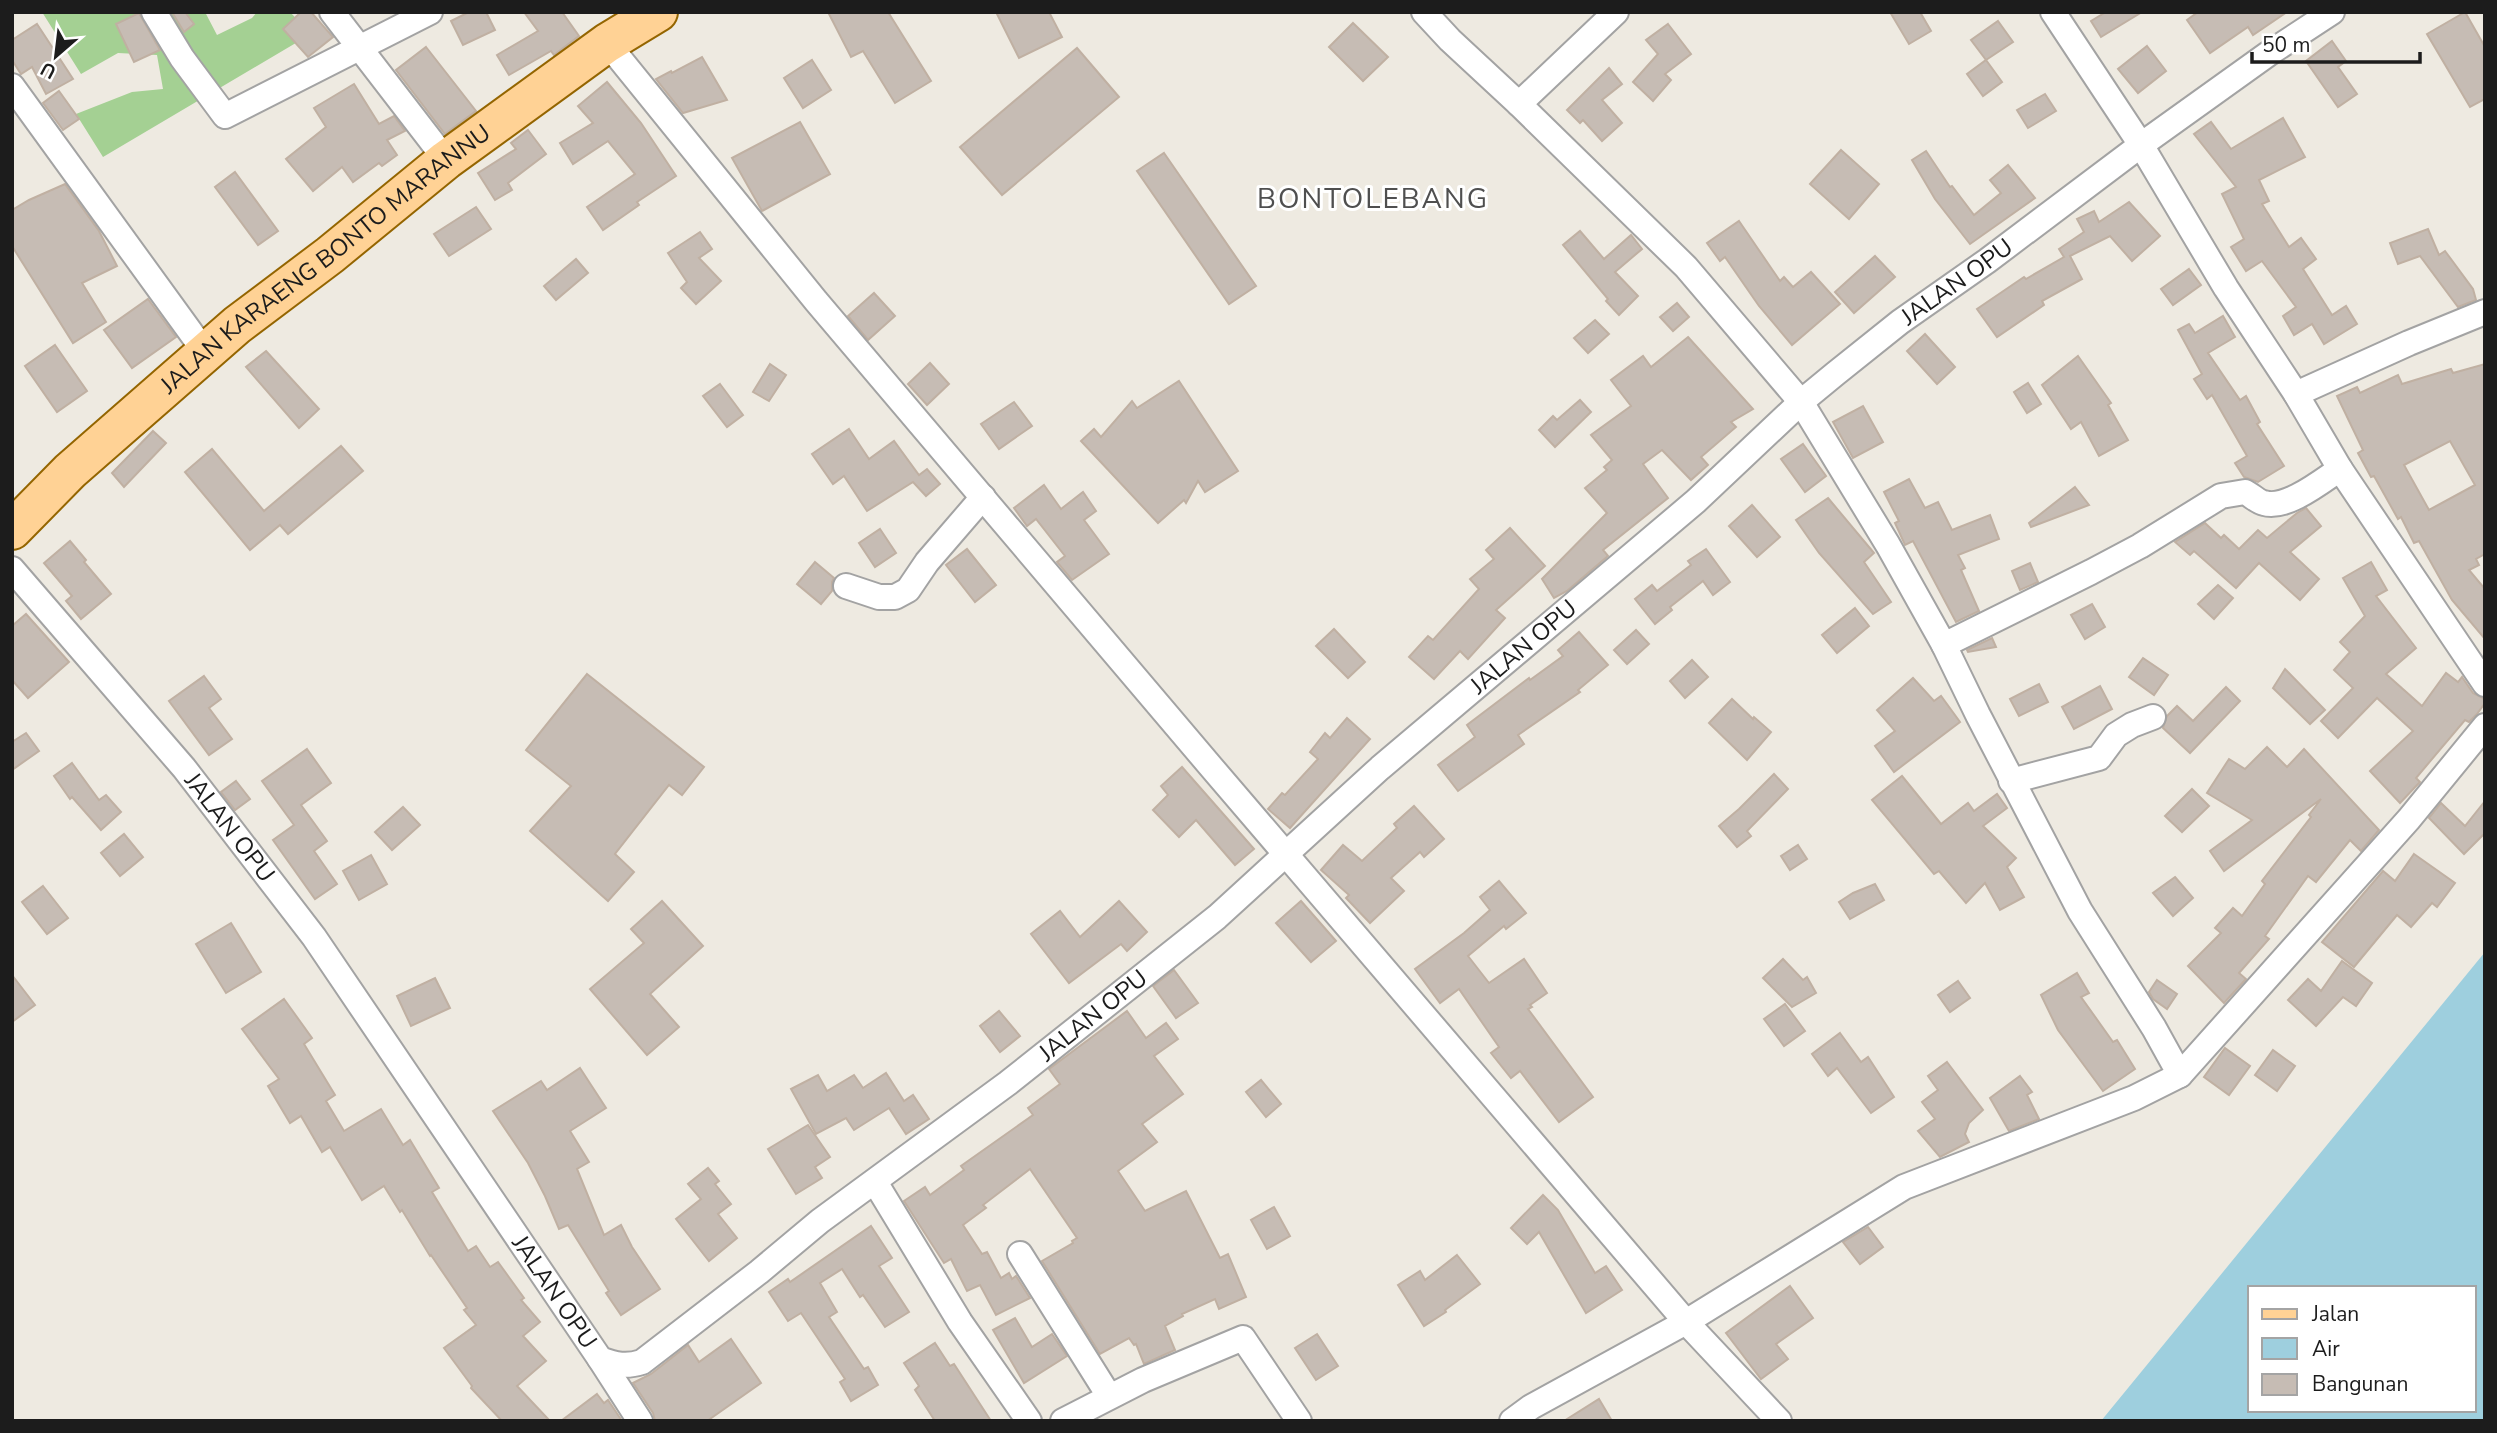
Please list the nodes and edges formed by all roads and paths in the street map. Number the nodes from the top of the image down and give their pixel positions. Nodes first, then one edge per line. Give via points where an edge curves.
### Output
1 (154, 12) edge
2 (332, 12) edge
3 (430, 12) edge
4 (658, 12) edge
5 (1424, 12) edge
6 (1616, 12) edge
7 (2053, 12) edge
8 (2332, 12) edge
9 (607, 43) junction
10 (359, 50) junction
11 (12, 86) edge
12 (1519, 104) junction
13 (2141, 145) junction
14 (446, 160) junction
15 (2485, 312) edge
16 (205, 352) junction
17 (2296, 394) junction
18 (1801, 402) junction
19 (2340, 469) junction
20 (983, 497) junction
21 (12, 530) edge
22 (12, 569) edge
23 (846, 586) dead end
24 (1944, 645) junction
25 (2485, 684) edge
26 (2153, 717) dead end
27 (2485, 726) edge
28 (2011, 781) junction
29 (1287, 854) junction
30 (2180, 1074) junction
31 (875, 1182) junction
32 (1020, 1254) dead end
33 (1686, 1322) junction
34 (600, 1359) junction
35 (1109, 1396) junction
36 (640, 1421) edge
37 (1029, 1421) edge
38 (1063, 1421) edge
39 (1299, 1421) edge
40 (1512, 1421) edge
41 (1779, 1421) edge

1 - 10 street via 225,116
2 - 10 street
3 - 10 street
4 - 9 main road, JALAN KARAENG BONTO MARANNU
5 - 12 street
6 - 12 street
7 - 13 street
8 - 13 street, JALAN OPU
9 - 14 main road, JALAN KARAENG BONTO MARANNU
9 - 20 street via 816,301
10 - 14 street
11 - 16 street
12 - 18 street via 1686,267
13 - 17 street
13 - 18 street, JALAN OPU via 1900,322
14 - 16 main road, JALAN KARAENG BONTO MARANNU
15 - 17 street
16 - 21 main road, JALAN KARAENG BONTO MARANNU via 70,471
17 - 19 street
18 - 24 street
18 - 29 street, JALAN OPU via 1696,501 1380,768
19 - 24 street via 2274,505 2245,492 2221,496 2140,546
19 - 25 street
20 - 23 street via 908,590 895,597 879,597
20 - 29 street
22 - 34 street, JALAN OPU via 184,768 314,937
24 - 28 street
26 - 28 street via 2116,735 2099,758
27 - 30 street via 2409,819
28 - 30 street via 2086,921
29 - 31 street, JALAN OPU via 1111,1002
29 - 33 street
30 - 33 street via 2134,1098 1903,1187
31 - 34 street, JALAN OPU via 642,1362 615,1365
31 - 37 street via 960,1322
32 - 35 street
33 - 40 street
33 - 41 street
34 - 36 street
35 - 38 street
35 - 39 street via 1242,1338

